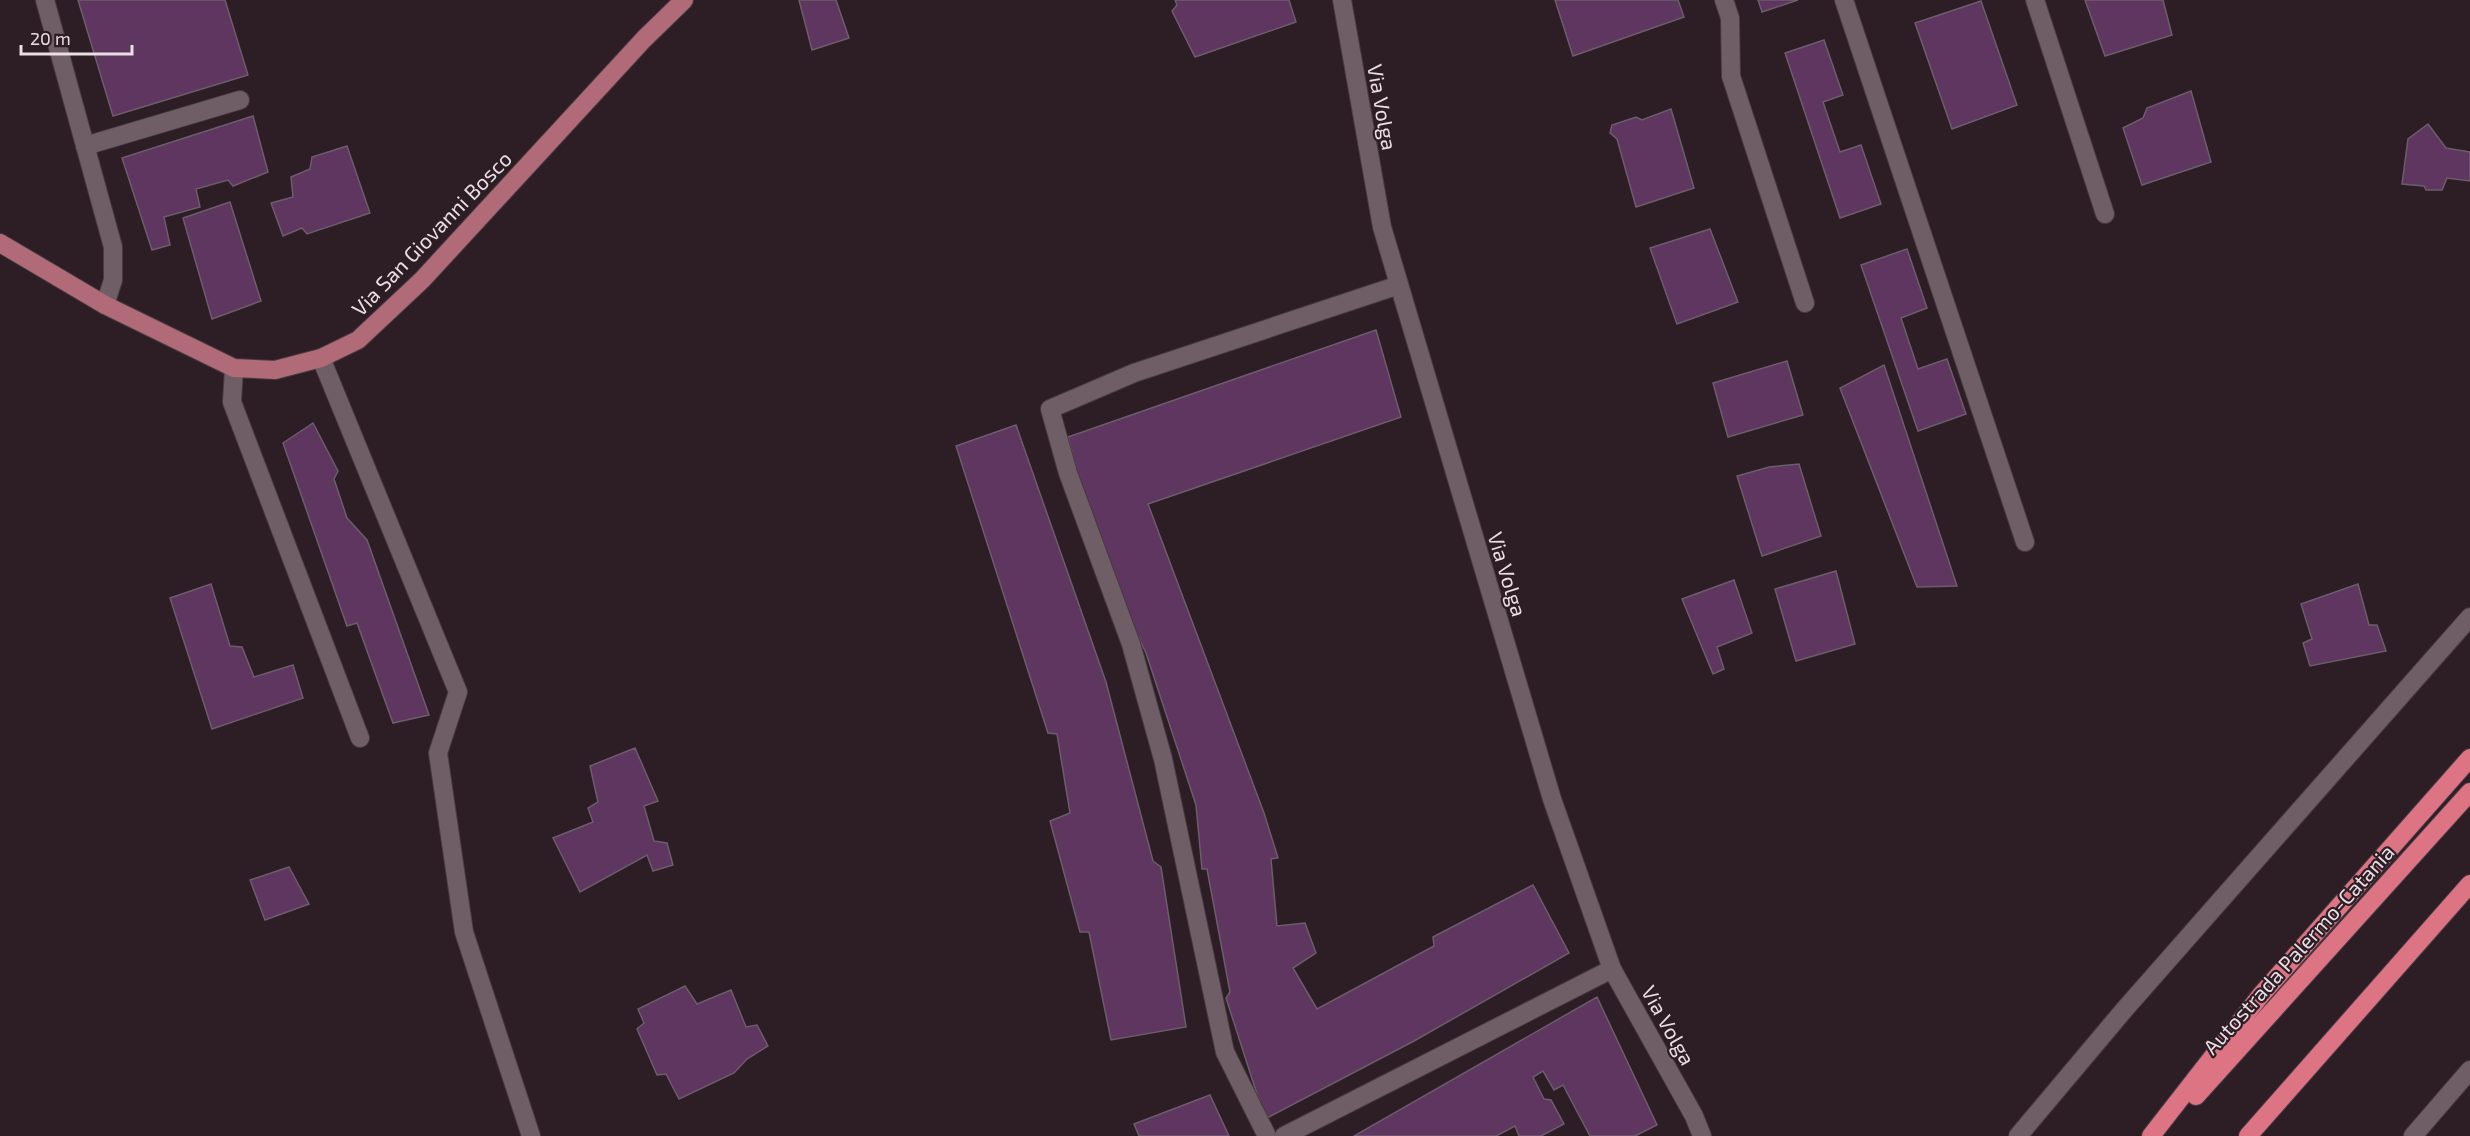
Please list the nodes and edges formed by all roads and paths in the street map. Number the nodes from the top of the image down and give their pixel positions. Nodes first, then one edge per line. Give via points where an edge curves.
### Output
1 (45, 0) edge
2 (684, 0) edge
3 (1342, 0) edge
4 (1724, 0) edge
5 (1844, 0) edge
6 (2035, 0) edge
7 (240, 100) dead end
8 (84, 146) junction
9 (2105, 214) dead end
10 (0, 243) edge
11 (1399, 285) junction
12 (1804, 303) dead end
13 (105, 304) junction
14 (321, 357) junction
15 (234, 368) junction
16 (2025, 542) dead end
17 (2470, 617) edge
18 (360, 738) dead end
19 (2470, 758) edge
20 (2470, 792) edge
21 (2470, 884) edge
22 (2470, 902) edge
23 (2413, 949) junction
24 (1612, 969) junction
25 (2470, 1070) edge
26 (531, 1136) edge
27 (1267, 1136) edge
28 (1284, 1136) edge
29 (1702, 1136) edge
30 (2019, 1136) edge
31 (2151, 1136) edge
32 (2160, 1136) edge
33 (2248, 1136) edge
34 (2413, 1136) edge

1 - 8 street
2 - 14 main road, Via San Giovanni Bosco via 422,280 358,340
3 - 11 street, Via Volga via 1382,227
4 - 12 street via 1730,18 1731,76
5 - 16 street
6 - 9 street
7 - 8 street
8 - 13 street via 113,247 113,280
10 - 13 main road, Via San Giovanni Bosco
11 - 24 street, Via Volga via 1552,799
11 - 27 street via 1134,373 1050,409 1068,473 1131,644 1163,759 1225,1052
13 - 15 main road, Via San Giovanni Bosco
14 - 15 main road, Via San Giovanni Bosco via 275,370
14 - 26 street via 458,692 438,753 464,932
15 - 18 street via 232,402
17 - 30 street via 2124,1010
19 - 31 highway via 2261,995
20 - 32 highway, Autostrada Palermo-Catania
21 - 23 highway
22 - 23 highway
23 - 33 highway
24 - 28 street
24 - 29 street, Via Volga
25 - 34 street

